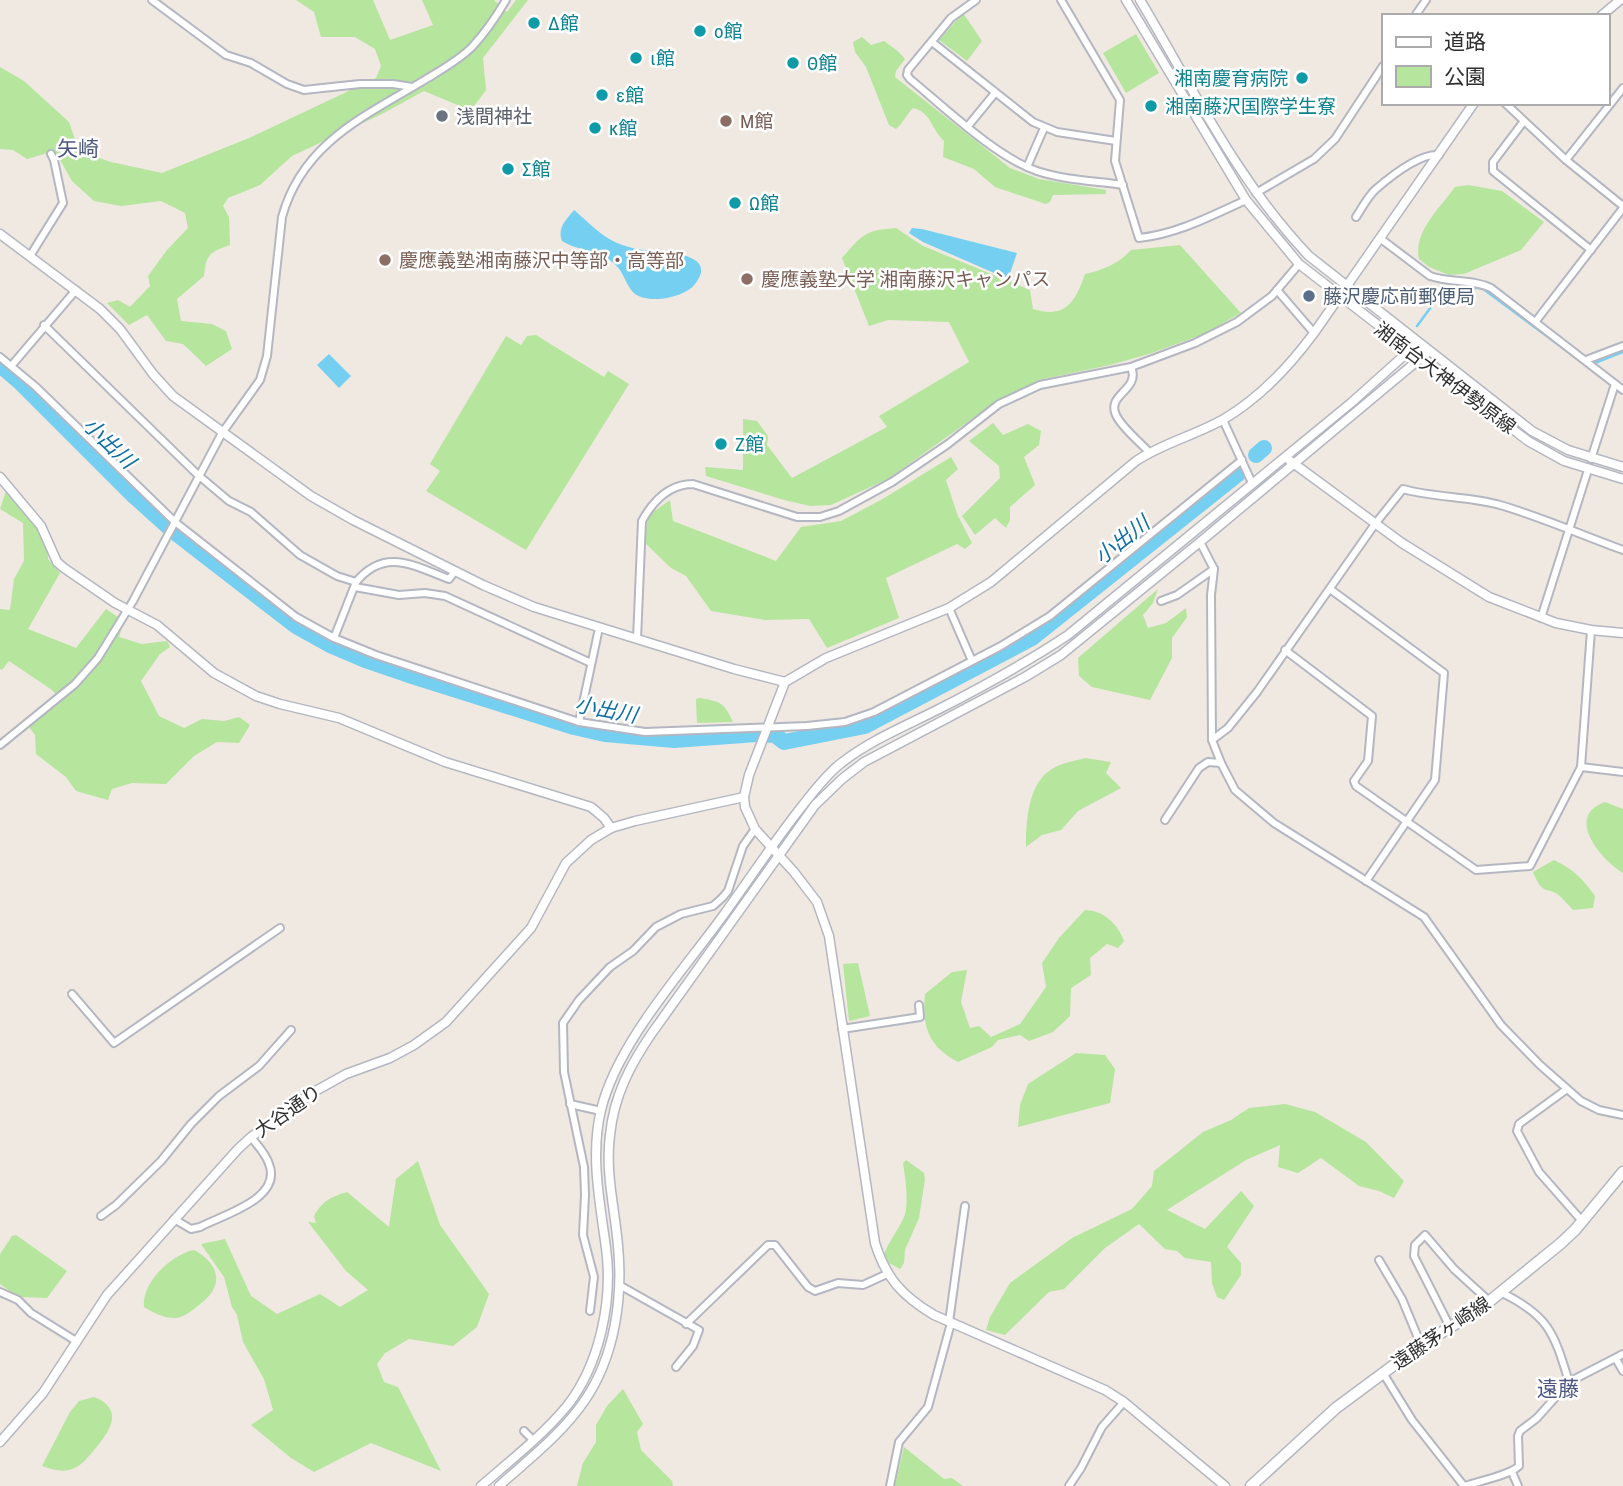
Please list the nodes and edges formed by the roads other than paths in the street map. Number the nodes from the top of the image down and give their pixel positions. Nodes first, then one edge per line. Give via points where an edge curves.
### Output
1 (152, 0) edge
2 (506, 0) edge
3 (976, 0) edge
4 (1062, 0) edge
5 (1126, 0) edge
6 (1139, 0) edge
7 (1620, 0) edge
8 (1603, 14) edge
9 (932, 41) junction
10 (1382, 68) edge
11 (412, 88) junction
12 (1623, 88) edge
13 (995, 93) junction
14 (1473, 105) edge
15 (1507, 105) edge
16 (1524, 121) junction
17 (968, 126) junction
18 (1044, 128) junction
19 (1116, 141) junction
20 (51, 154) dead end
21 (1439, 155) junction
22 (1566, 160) junction
23 (1027, 167) junction
24 (1123, 186) junction
25 (1255, 193) junction
26 (1246, 200) junction
27 (1623, 207) edge
28 (1356, 217) dead end
29 (0, 234) edge
30 (1381, 239) junction
31 (1591, 250) junction
32 (30, 256) junction
33 (1299, 264) junction
34 (1346, 287) junction
35 (76, 290) junction
36 (1278, 290) junction
37 (1339, 296) junction
38 (1536, 321) junction
39 (44, 326) junction
40 (1314, 333) junction
41 (1418, 343) junction
42 (1623, 346) edge
43 (1409, 351) junction
44 (1428, 352) junction
45 (0, 357) edge
46 (1420, 360) junction
47 (1586, 360) junction
48 (12, 365) junction
49 (1131, 367) junction
50 (1615, 384) junction
51 (1623, 390) edge
52 (1223, 419) junction
53 (222, 433) junction
54 (1149, 452) junction
55 (1284, 456) junction
56 (1591, 459) junction
57 (1242, 460) junction
58 (1293, 464) junction
59 (1623, 467) edge
60 (1588, 470) junction
61 (198, 475) junction
62 (0, 477) edge
63 (1623, 479) edge
64 (1252, 483) junction
65 (175, 523) junction
66 (1375, 524) junction
67 (1569, 530) junction
68 (1200, 542) junction
69 (1623, 550) edge
70 (1214, 569) junction
71 (455, 571) junction
72 (355, 584) junction
73 (1330, 589) junction
74 (1161, 601) dead end
75 (128, 608) junction
76 (949, 608) junction
77 (1541, 618) junction
78 (599, 628) junction
79 (1591, 630) junction
80 (1623, 633) edge
81 (334, 638) junction
82 (637, 639) junction
83 (1285, 650) junction
84 (972, 661) junction
85 (592, 663) junction
86 (785, 682) junction
87 (579, 722) junction
88 (765, 732) junction
89 (1212, 740) junction
90 (0, 745) edge
91 (1220, 763) junction
92 (1581, 767) junction
93 (1623, 772) edge
94 (744, 797) junction
95 (1165, 820) dead end
96 (1405, 821) junction
97 (611, 828) junction
98 (754, 829) junction
99 (771, 847) junction
100 (780, 856) junction
101 (1366, 881) junction
102 (280, 928) dead end
103 (72, 994) dead end
104 (919, 1005) dead end
105 (842, 1029) junction
106 (291, 1030) dead end
107 (1567, 1089) junction
108 (570, 1104) junction
109 (601, 1111) junction
110 (1623, 1115) edge
111 (251, 1137) junction
112 (1623, 1172) edge
113 (965, 1206) dead end
114 (101, 1216) dead end
115 (174, 1219) junction
116 (1582, 1222) junction
117 (1379, 1260) dead end
118 (887, 1273) junction
119 (621, 1286) junction
120 (0, 1292) edge
121 (1500, 1292) junction
122 (1489, 1301) junction
123 (590, 1311) dead end
124 (950, 1322) junction
125 (686, 1324) junction
126 (1450, 1327) junction
127 (76, 1341) junction
128 (1421, 1345) junction
129 (1623, 1354) edge
130 (1616, 1359) junction
131 (676, 1367) dead end
132 (1623, 1371) edge
133 (1383, 1373) junction
134 (1569, 1382) junction
135 (1124, 1402) junction
136 (524, 1431) dead end
137 (533, 1440) junction
138 (0, 1442) edge
139 (1512, 1472) junction
140 (481, 1486) edge
141 (499, 1486) edge
142 (890, 1486) edge
143 (1069, 1486) edge
144 (1225, 1486) edge
145 (1251, 1486) edge
146 (1465, 1486) edge
147 (1518, 1486) edge

1 - 11 street via 226,55 303,90 360,84
2 - 11 street via 471,47
3 - 9 street via 951,18
4 - 19 street via 1120,100
5 - 26 street, 湘南台大神伊勢原線
6 - 25 street, 湘南台大神伊勢原線
7 - 8 street
9 - 13 street
9 - 17 street via 907,75
10 - 25 street via 1335,139 1298,169
11 - 53 street via 327,143 298,177 282,217 264,368 252,394
12 - 22 street
13 - 17 street
13 - 18 street
14 - 21 street
15 - 16 street
16 - 22 street
16 - 31 street via 1493,162 1493,172
17 - 23 street
18 - 19 street
18 - 23 street
19 - 24 street via 1115,161
20 - 32 street via 63,203
21 - 28 street via 1428,155 1398,172 1376,190
21 - 30 street
22 - 27 street
23 - 24 street
24 - 26 street via 1139,239 1198,222
25 - 26 street
25 - 34 street, 湘南台大神伊勢原線 via 1287,234
26 - 33 street, 湘南台大神伊勢原線
27 - 31 street
29 - 32 street
30 - 34 street
30 - 38 street via 1430,276 1485,285
31 - 38 street
32 - 35 street
33 - 36 street
33 - 37 street, 湘南台大神伊勢原線
34 - 37 street
34 - 41 street, 湘南台大神伊勢原線
35 - 39 street
35 - 53 street via 120,329 173,396
36 - 40 street
36 - 49 street via 1237,322
37 - 40 street
37 - 43 street, 湘南台大神伊勢原線
38 - 47 street
39 - 48 street
39 - 61 street
40 - 52 street via 1290,366
41 - 43 street
41 - 44 street, 湘南台大神伊勢原線
42 - 47 street
43 - 46 street, 湘南台大神伊勢原線
43 - 55 street
44 - 46 street
44 - 56 street, 湘南台大神伊勢原線 via 1532,431
45 - 48 street
46 - 58 street
46 - 60 street, 湘南台大神伊勢原線 via 1528,441
47 - 50 street
48 - 65 street
49 - 54 street via 1133,381 1114,408
49 - 82 street via 1040,385 999,404 892,482 820,517 797,517 693,484 667,491 642,521
50 - 51 street
50 - 56 street
52 - 54 street
52 - 57 street
53 - 61 street
53 - 71 street via 322,502
54 - 76 street via 991,582
55 - 58 street
55 - 64 street
56 - 59 street, 湘南台大神伊勢原線
57 - 64 street
57 - 84 street via 1050,616
58 - 66 street
58 - 68 street
60 - 63 street, 湘南台大神伊勢原線
60 - 67 street
61 - 65 street
61 - 72 street via 229,501 251,512 300,555
62 - 75 street via 41,526 57,562
64 - 99 street via 1068,635 1028,662 840,764
65 - 75 street
65 - 81 street via 274,602
66 - 67 street via 1403,489 1499,505
66 - 73 street
66 - 77 street via 1489,597
67 - 69 street
67 - 77 street
68 - 70 street
68 - 100 street via 1061,655 856,767 816,805
70 - 74 street
70 - 89 street
71 - 72 street via 449,579 398,561 385,562 364,572
71 - 78 street via 534,607
72 - 81 street
72 - 85 street via 391,594 445,596
73 - 83 street
73 - 96 street via 1444,673 1435,780
75 - 90 street via 89,670
75 - 97 street via 157,625 214,673 256,696 339,718 445,762 591,807
76 - 84 street
76 - 86 street via 826,658
77 - 79 street
78 - 82 street
78 - 85 street
79 - 80 street
79 - 92 street
81 - 87 street
82 - 86 street
83 - 89 street via 1228,728
83 - 96 street via 1372,716 1368,761 1354,781
84 - 88 street via 861,718
85 - 87 street
86 - 88 street
87 - 88 street via 645,732
88 - 94 street
89 - 91 street
91 - 95 street via 1208,762 1199,768
91 - 101 street via 1236,790 1274,823
92 - 93 street
92 - 96 street via 1530,866 1476,870
94 - 97 street
94 - 98 street
96 - 101 street
97 - 111 street, 大谷通り via 574,853 531,928 446,1022 414,1045 320,1088
98 - 99 street
98 - 108 street via 722,898 656,926 570,1010 563,1023
99 - 100 street
99 - 109 street via 634,1038 613,1074
100 - 105 street via 807,887 824,919
100 - 119 street via 652,1033 620,1087 608,1168
101 - 107 street via 1424,917 1502,1025
102 - 103 street via 114,1043
104 - 105 street via 920,1017
105 - 118 street via 875,1243
106 - 114 street
107 - 110 street via 1599,1110
107 - 116 street via 1519,1124 1517,1131 1539,1172
108 - 109 street
108 - 123 street via 584,1167 583,1236 594,1277
109 - 137 street via 596,1152 607,1307 585,1376 569,1404
111 - 115 street, 大谷通り
111 - 115 street via 271,1168 264,1193 200,1227 191,1229
112 - 116 main road, 遠藤茅ヶ崎線
113 - 124 street
115 - 127 street, 大谷通り via 107,1295
116 - 121 main road, 遠藤茅ヶ崎線
117 - 128 street
118 - 124 street via 908,1298
118 - 125 street via 863,1285 838,1283 815,1291 775,1245 768,1245
119 - 125 street
119 - 141 street via 603,1365 586,1398 562,1430
120 - 127 street
121 - 122 main road, 遠藤茅ヶ崎線
121 - 134 street via 1544,1322 1560,1349
122 - 126 main road, 遠藤茅ヶ崎線
122 - 126 street via 1426,1235 1415,1245 1414,1256
124 - 135 street
124 - 142 street via 928,1406 899,1442
125 - 131 street via 699,1330
126 - 128 main road, 遠藤茅ヶ崎線
127 - 138 street, 大谷通り via 37,1400
128 - 133 main road, 遠藤茅ヶ崎線
129 - 130 street
130 - 132 street
130 - 134 street
133 - 145 main road, 遠藤茅ヶ崎線 via 1333,1411
133 - 146 street via 1412,1420
134 - 139 street via 1520,1431 1519,1466
135 - 143 street via 1102,1427
135 - 144 street
136 - 137 street
137 - 140 street
139 - 146 street
139 - 147 street

